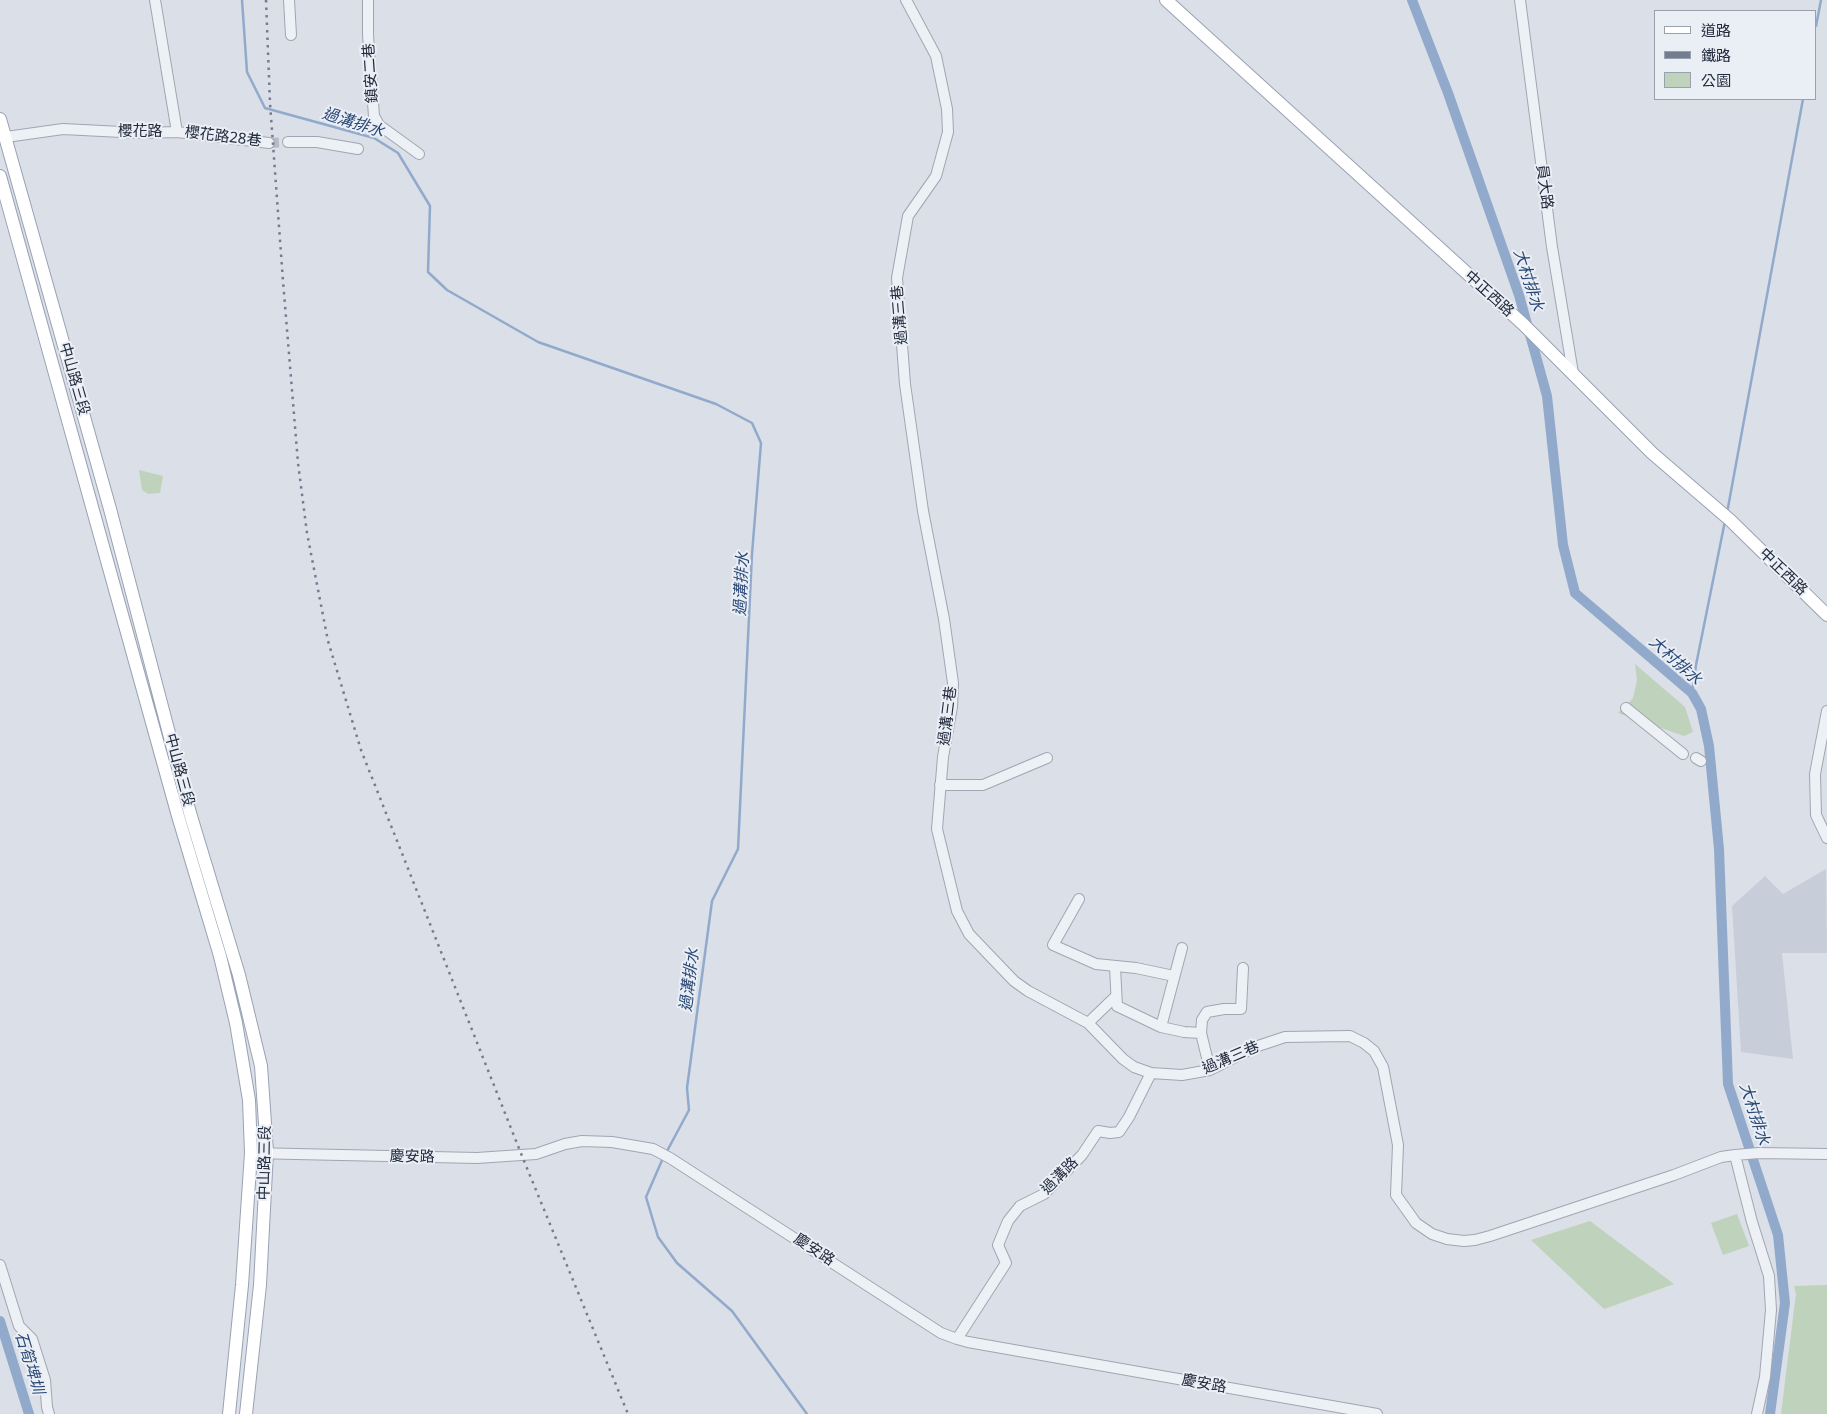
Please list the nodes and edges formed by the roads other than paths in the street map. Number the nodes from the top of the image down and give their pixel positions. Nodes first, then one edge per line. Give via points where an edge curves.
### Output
1 (155, 0) edge
2 (289, 0) edge
3 (368, 0) edge
4 (906, 0) edge
5 (1166, 0) edge
6 (1520, 0) edge
7 (291, 35) dead end
8 (0, 119) edge
9 (177, 132) junction
10 (3, 136) edge
11 (288, 142) tunnel mouth
12 (269, 143) tunnel mouth
13 (358, 149) dead end
14 (419, 154) dead end
15 (0, 176) edge
16 (1573, 373) junction
17 (1827, 615) edge
18 (1626, 708) dead end
19 (1827, 711) edge
20 (1824, 740) edge
21 (1683, 754) dead end
22 (1047, 758) dead end
23 (940, 785) junction
24 (1827, 838) edge
25 (1079, 899) dead end
26 (1182, 948) dead end
27 (1115, 967) junction
28 (1243, 968) dead end
29 (1174, 976) junction
30 (1116, 996) junction
31 (1088, 1023) junction
32 (1161, 1027) junction
33 (1201, 1033) junction
34 (1210, 1070) junction
35 (1151, 1073) junction
36 (267, 1152) junction
37 (251, 1153) junction
38 (1735, 1154) junction
39 (1827, 1154) edge
40 (0, 1265) edge
41 (957, 1339) junction
42 (49, 1414) edge
43 (229, 1414) edge
44 (246, 1414) edge
45 (1377, 1414) edge
46 (1757, 1414) edge

1 - 9 street, 櫻花路
2 - 7 street
3 - 14 street, 鎮安二巷 via 374,116 379,125
4 - 23 street, 過溝三巷 via 936,56 947,108 948,132 936,176 908,216 898,278 905,384 953,683
5 - 16 main road, 中正西路
6 - 16 street, 員大路 via 1552,247
8 - 10 main road, 中山路三段
9 - 10 street, 櫻花路 via 63,130
9 - 12 street, 櫻花路28巷
10 - 36 main road, 中山路三段 via 102,481 190,813 239,975 261,1066
11 - 13 street via 317,142
15 - 37 main road, 中山路三段 via 224,971 249,1100
16 - 17 main road, 中正西路 via 1652,453 1730,520
18 - 21 street
19 - 20 street
20 - 24 street via 1815,774 1816,815
22 - 23 street via 983,785
23 - 31 street, 過溝三巷 via 937,830 957,910 969,934 1014,981
25 - 27 street via 1053,945 1096,964
26 - 29 street
27 - 29 street
27 - 30 street
28 - 33 street via 1241,1009 1207,1012 1202,1020
29 - 32 street
30 - 31 street
30 - 32 street via 1117,1006
31 - 35 street, 過溝三巷 via 1123,1059
32 - 33 street
33 - 34 street
34 - 35 street, 過溝三巷 via 1182,1074
34 - 38 street, 過溝三巷 via 1254,1047 1285,1037 1350,1036 1364,1043 1374,1051 1383,1067 1398,1145 1396,1195 1416,1224 1447,1239 1464,1241 1490,1236
35 - 41 street, 過溝路 via 1119,1132 1098,1131 1082,1155 1044,1194 1020,1206 1008,1221 998,1245 1006,1263
36 - 37 street, 慶安路
36 - 41 street, 慶安路 via 477,1158 536,1154 582,1140 653,1149 941,1333
36 - 44 main road, 中山路三段 via 260,1285
37 - 43 main road, 中山路三段
38 - 39 street
38 - 46 street via 1769,1276 1771,1317 1765,1377
40 - 42 street via 19,1326 32,1339 45,1380
41 - 45 street, 慶安路

